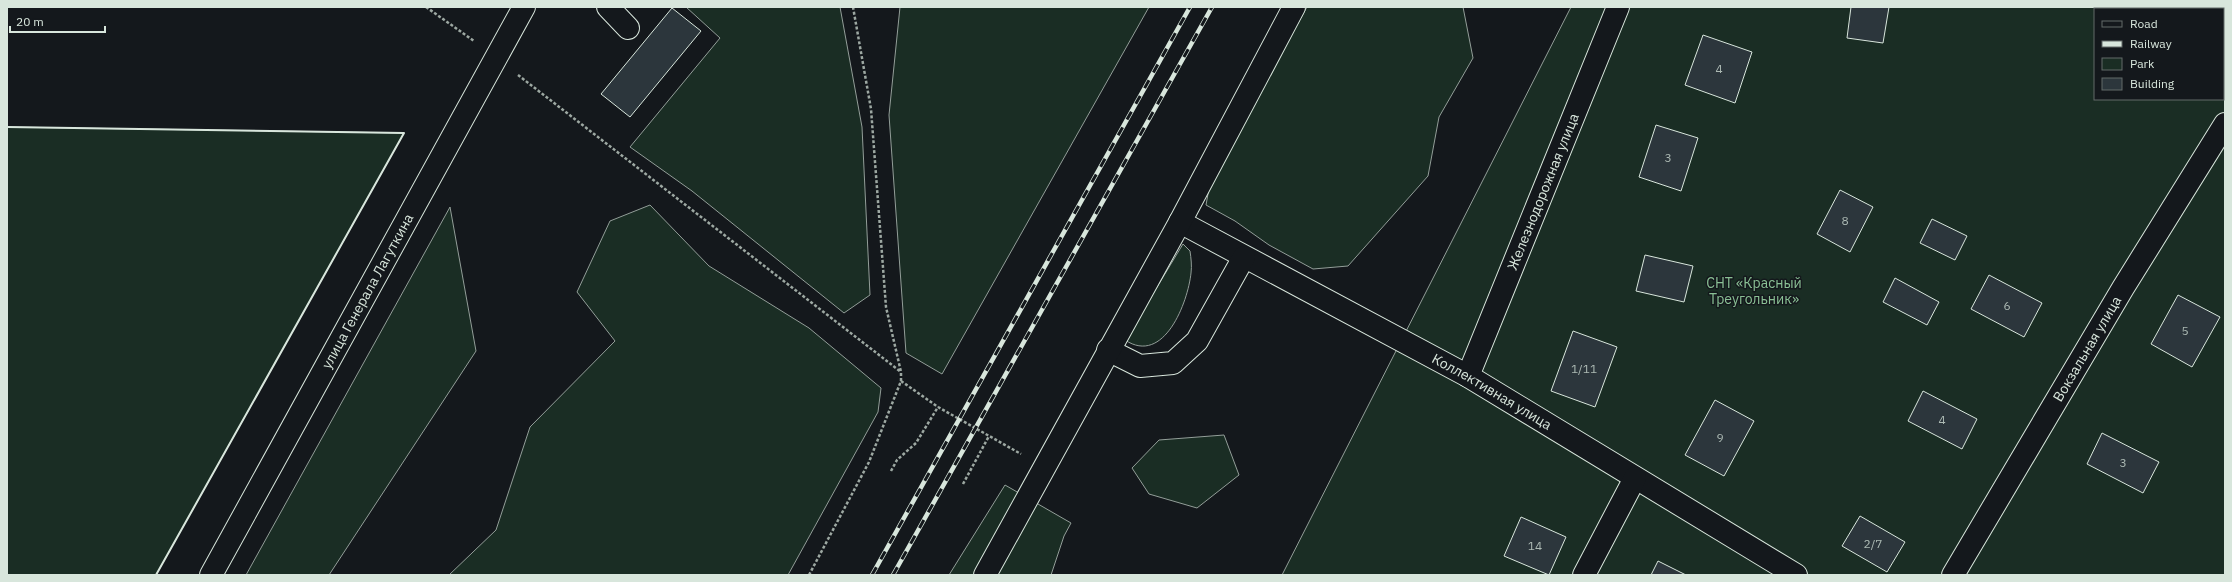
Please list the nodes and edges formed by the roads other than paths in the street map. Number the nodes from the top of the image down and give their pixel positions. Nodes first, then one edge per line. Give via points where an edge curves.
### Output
1 (524, 7) edge
2 (608, 7) edge
3 (1294, 7) edge
4 (1618, 7) edge
5 (628, 28) dead end
6 (2225, 124) edge
7 (1180, 222) junction
8 (1244, 257) junction
9 (1108, 350) junction
10 (1468, 376) junction
11 (1635, 478) junction
12 (1789, 573) edge
13 (211, 575) edge
14 (985, 575) edge
15 (1584, 575) edge
16 (1953, 575) edge

1 - 13 street, улица Генерала Лагуткина
2 - 5 street
3 - 7 street
4 - 10 street, Железнодорожная улица
6 - 16 street, Вокзальная улица via 2123,288
7 - 8 street, Коллективная улица
7 - 9 street
8 - 9 street via 1197,341 1173,363 1140,366
8 - 10 street, Коллективная улица
9 - 14 street
10 - 11 street, Коллективная улица
11 - 12 street, Коллективная улица
11 - 15 street

